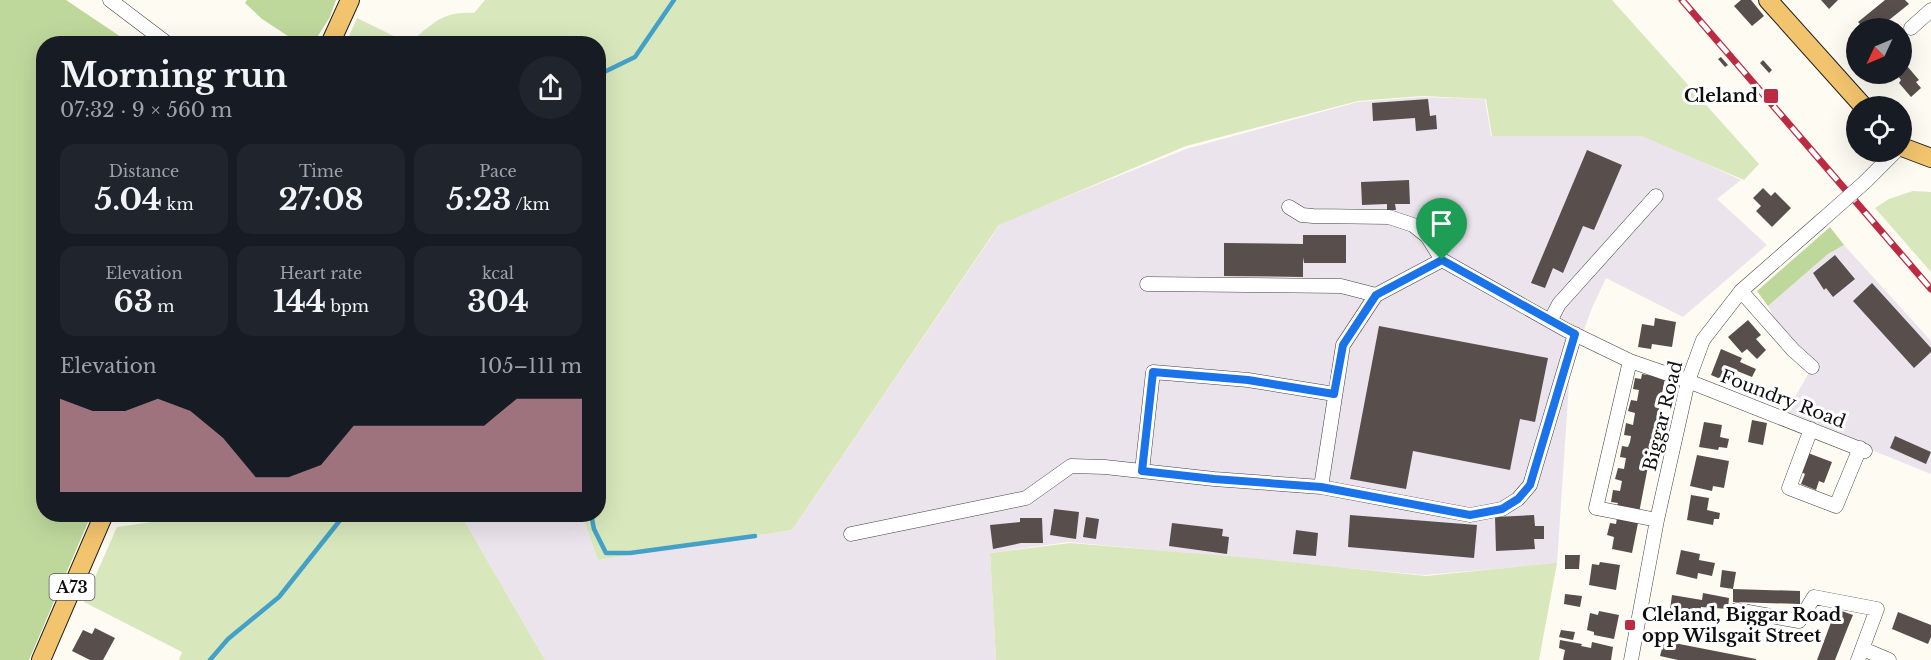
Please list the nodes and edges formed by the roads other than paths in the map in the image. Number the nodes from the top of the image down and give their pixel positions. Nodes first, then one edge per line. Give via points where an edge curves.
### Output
1 (110, 0) edge
2 (350, 0) edge
3 (1768, 0) edge
4 (1931, 10) edge
5 (1912, 27) edge
6 (157, 36) edge
7 (334, 36) edge
8 (1854, 96) edge
9 (1912, 151) edge
10 (1931, 158) edge
11 (1885, 162) edge
12 (1656, 196) dead end
13 (1289, 207) dead end
14 (1442, 260) junction
15 (1147, 284) dead end
16 (1741, 291) junction
17 (1376, 295) junction
18 (1550, 321) junction
19 (1575, 334) junction
20 (1630, 361) junction
21 (1812, 367) dead end
22 (1688, 381) junction
23 (1334, 394) junction
24 (1811, 429) junction
25 (1142, 471) junction
26 (1321, 487) junction
27 (1657, 519) junction
28 (101, 522) edge
29 (851, 534) dead end
30 (1737, 610) dead end
31 (1860, 655) edge
32 (41, 660) edge
33 (1631, 660) edge
34 (1889, 660) edge

1 - 6 street
2 - 7 main road
3 - 8 main road
4 - 5 street
9 - 10 main road
11 - 16 street, Biggar Road, bridge
12 - 18 street via 1559,304
13 - 14 street via 1302,215 1389,217 1413,225 1427,236
14 - 17 street
14 - 18 street, Foundry Road
15 - 17 street via 1341,286
16 - 21 street
16 - 22 street, Biggar Road via 1703,340
17 - 23 street via 1343,345
18 - 19 street, Foundry Road
19 - 20 street, Foundry Road
19 - 26 street via 1530,485 1502,509 1470,515
20 - 22 street, Foundry Road
20 - 27 street via 1596,508
22 - 24 street, Foundry Road
22 - 27 street, Biggar Road
23 - 25 street via 1248,380 1153,372
23 - 26 street
24 - 24 street, Foundry Road via 1862,449 1836,506 1788,488
25 - 26 street
25 - 29 street via 1071,466 1026,498
27 - 33 street, Biggar Road
28 - 32 main road, A73
30 - 31 street via 1799,621 1814,597 1877,609
31 - 34 street

